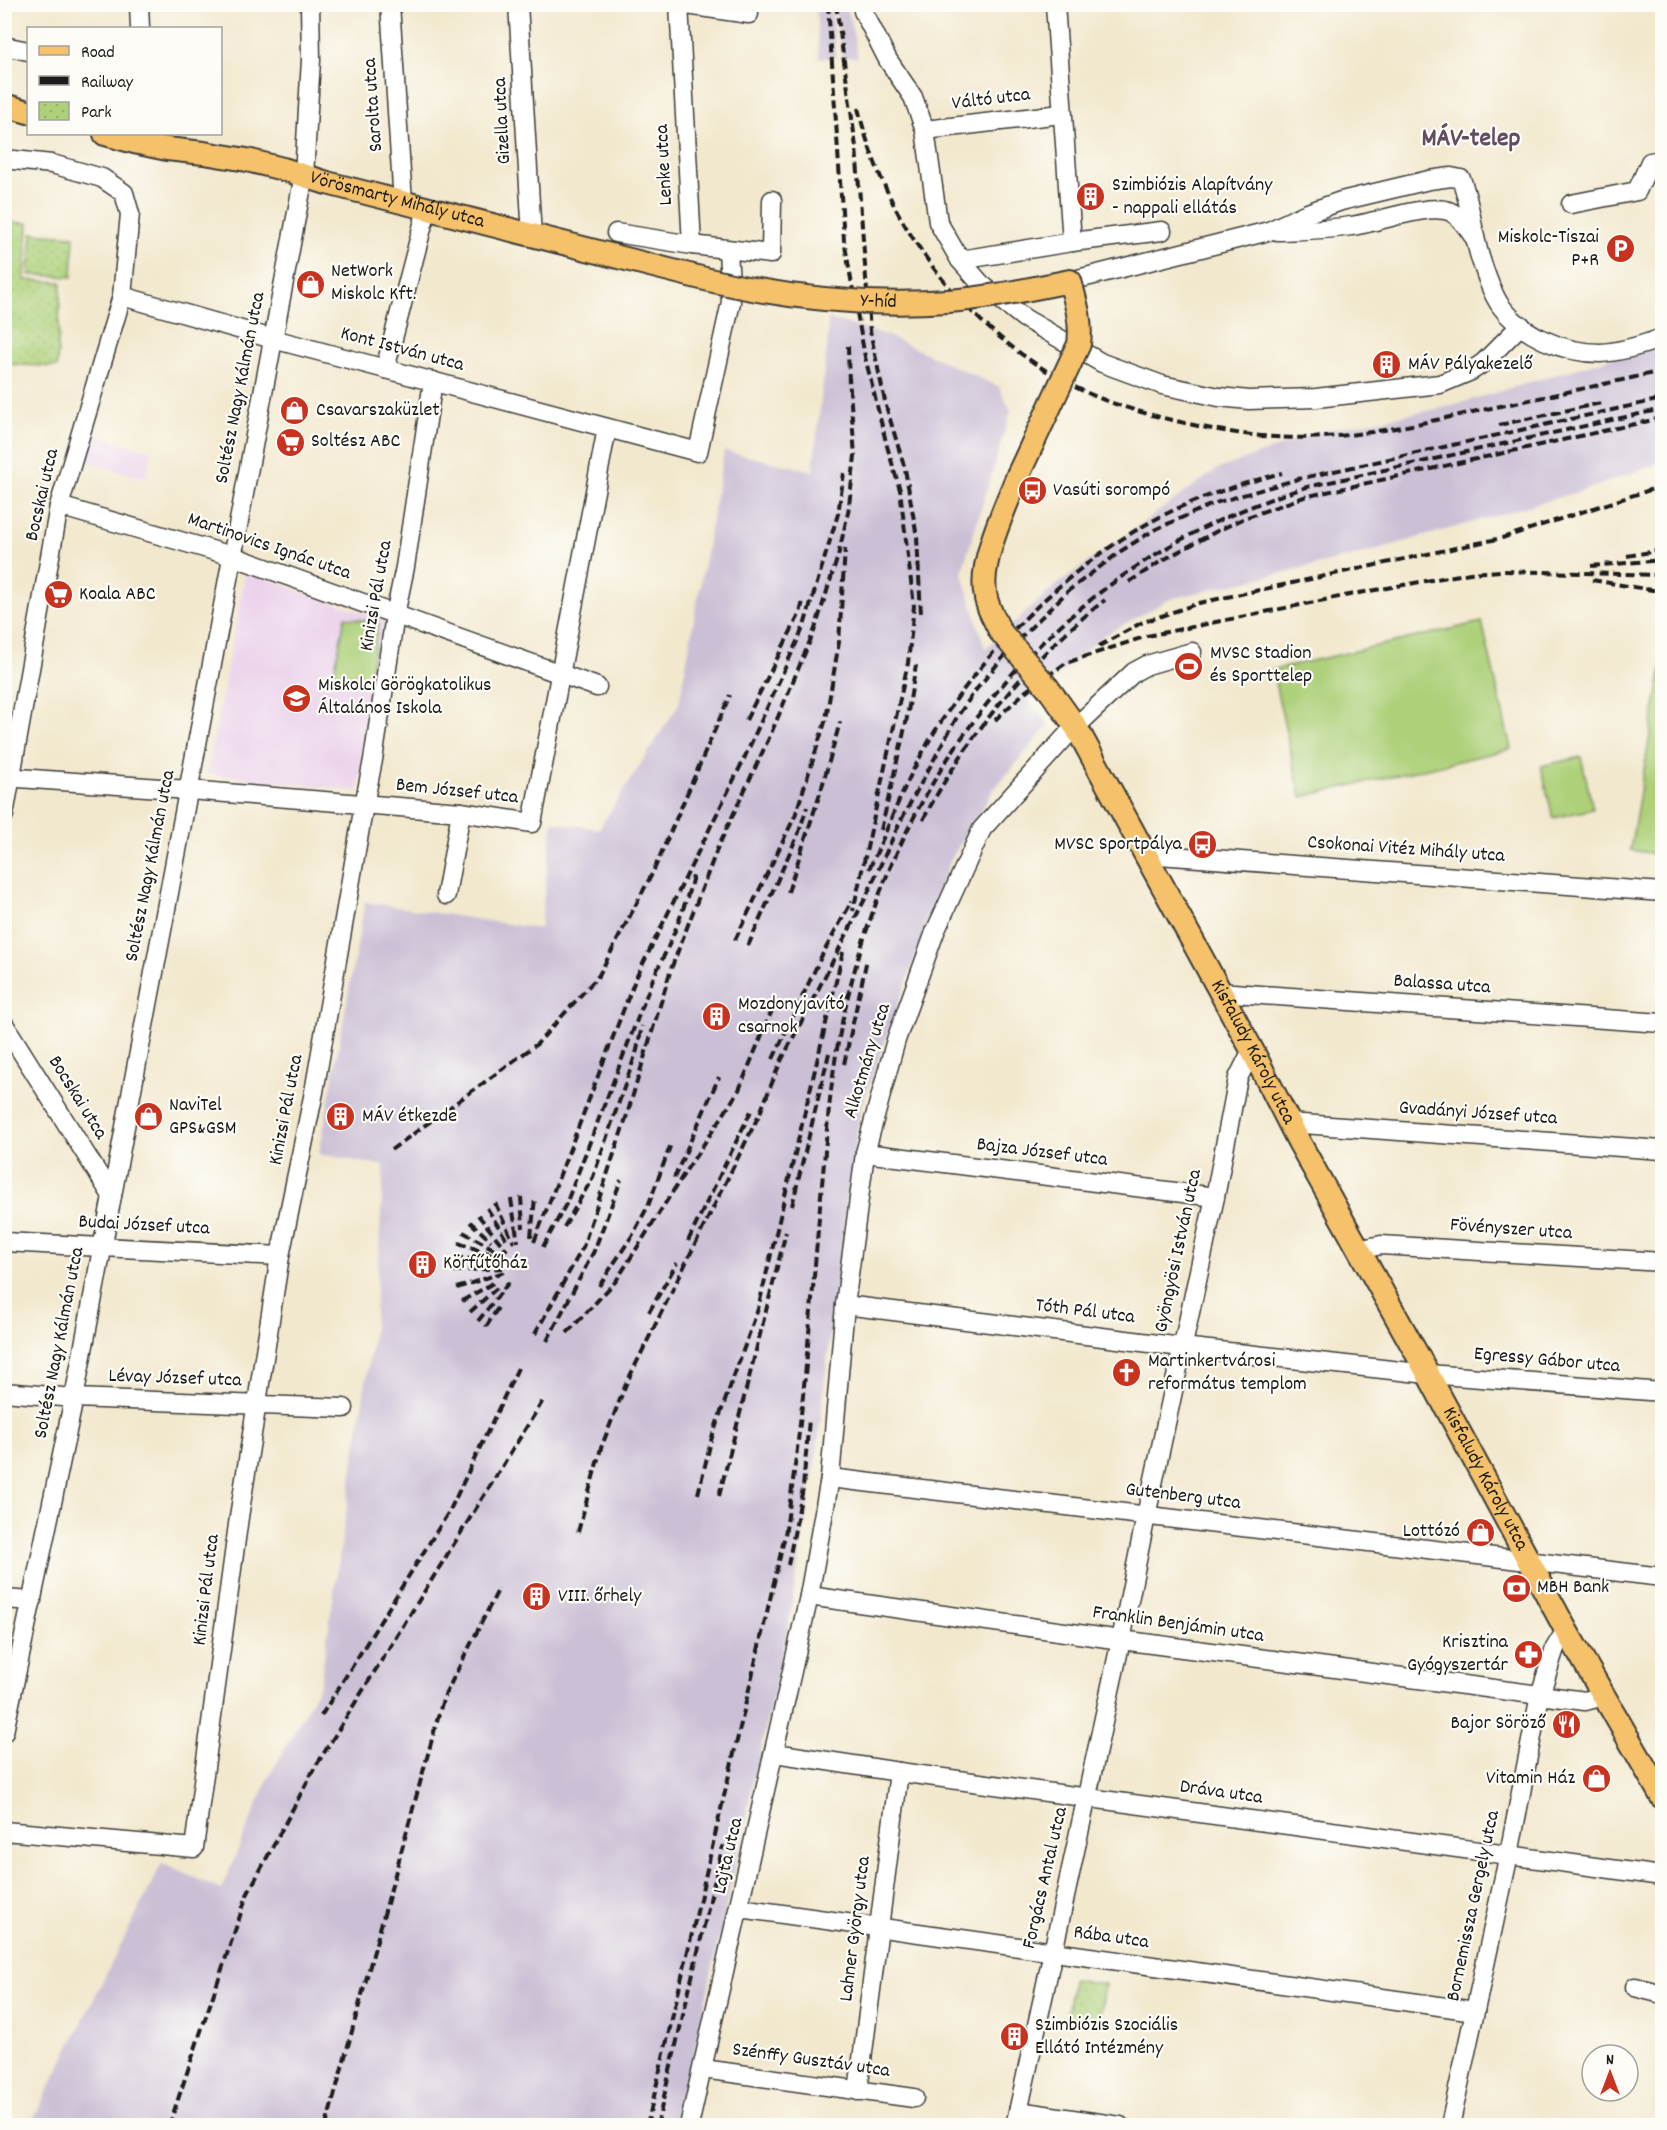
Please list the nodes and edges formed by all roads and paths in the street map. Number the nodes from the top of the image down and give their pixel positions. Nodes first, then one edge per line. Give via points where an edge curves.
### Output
1 (139, 4) edge
2 (310, 4) edge
3 (390, 4) edge
4 (518, 4) edge
5 (679, 4) edge
6 (863, 4) edge
7 (1055, 4) edge
8 (749, 14) dead end
9 (140, 27) edge
10 (4, 46) edge
11 (27, 51) edge
12 (4, 105) edge
13 (27, 112) edge
14 (1061, 114) junction
15 (926, 130) junction
16 (109, 135) edge
17 (4, 159) edge
18 (1662, 160) edge
19 (304, 176) junction
20 (772, 200) dead end
21 (403, 203) junction
22 (1572, 204) dead end
23 (427, 209) junction
24 (1162, 231) dead end
25 (1269, 231) junction
26 (616, 233) dead end
27 (532, 236) junction
28 (1474, 238) junction
29 (1071, 242) junction
30 (692, 245) junction
31 (728, 250) junction
32 (960, 260) junction
33 (688, 275) joint
34 (1070, 281) junction
35 (122, 296) junction
36 (1521, 326) junction
37 (1662, 338) edge
38 (273, 339) junction
39 (385, 369) junction
40 (433, 381) junction
41 (607, 428) junction
42 (59, 506) junction
43 (232, 556) junction
44 (395, 615) junction
45 (1192, 652) dead end
46 (561, 674) junction
47 (597, 687) dead end
48 (1076, 728) junction
49 (8, 777) edge
50 (189, 790) junction
51 (364, 805) junction
52 (461, 812) junction
53 (4, 815) edge
54 (1145, 854) junction
55 (1662, 892) edge
56 (446, 895) dead end
57 (1219, 992) junction
58 (1662, 1023) edge
59 (4, 1024) edge
60 (1252, 1050) junction
61 (1289, 1123) junction
62 (1662, 1150) edge
63 (865, 1153) junction
64 (112, 1196) junction
65 (1215, 1197) junction
66 (4, 1242) edge
67 (102, 1247) junction
68 (1358, 1250) junction
69 (280, 1256) junction
70 (1662, 1262) edge
71 (844, 1305) junction
72 (1182, 1347) junction
73 (1428, 1374) junction
74 (4, 1392) edge
75 (1662, 1392) edge
76 (74, 1398) junction
77 (257, 1404) junction
78 (344, 1408) dead end
79 (830, 1478) junction
80 (1146, 1515) junction
81 (1530, 1561) junction
82 (1662, 1577) edge
83 (809, 1596) junction
84 (4, 1599) edge
85 (32, 1601) junction
86 (1566, 1630) junction
87 (1121, 1640) junction
88 (1540, 1695) junction
89 (1604, 1696) junction
90 (4, 1732) edge
91 (775, 1753) junction
92 (899, 1772) junction
93 (1662, 1797) edge
94 (1087, 1798) junction
95 (4, 1831) edge
96 (1509, 1854) junction
97 (1662, 1876) edge
98 (740, 1908) junction
99 (878, 1928) junction
100 (1052, 1952) junction
101 (1635, 1988) dead end
102 (1662, 1994) edge
103 (1475, 2011) junction
104 (703, 2069) junction
105 (858, 2091) junction
106 (914, 2098) dead end
107 (1016, 2118) edge
108 (689, 2126) edge
109 (1120, 2126) edge
110 (1450, 2126) edge

1 - 9 street
2 - 19 street, Soltész Nagy Kálmán utca
3 - 21 street, Sarolta utca
4 - 27 street, Gizella utca
5 - 8 street
5 - 30 street, Lenke utca
6 - 15 street via 888,60 913,97
7 - 14 street
10 - 11 street
12 - 13 main road
14 - 15 street, Váltó utca
14 - 29 street
15 - 32 street via 938,222
16 - 19 main road, Vörösmarty Mihály utca via 167,149 247,160
17 - 35 street, Bocskai utca via 52,164 102,178 123,193 130,214
18 - 22 street via 1650,162 1638,191
19 - 21 main road, Vörösmarty Mihály utca
19 - 38 street, Soltész Nagy Kálmán utca
20 - 31 street via 771,255
21 - 23 main road, Vörösmarty Mihály utca
23 - 27 main road, Vörösmarty Mihály utca
23 - 39 street
24 - 29 street
25 - 28 street via 1355,226 1439,209 1461,218
25 - 28 street via 1341,201 1451,177 1461,179
25 - 34 street, Y-híd
26 - 30 street
27 - 33 main road, Vörösmarty Mihály utca
28 - 36 street via 1493,293
29 - 32 street
30 - 31 street
31 - 41 street, Kont István utca via 731,302 698,452
32 - 36 street via 981,284 1024,318 1069,345 1121,372 1162,386 1219,397 1280,400 1440,384 1483,363
33 - 34 main road, Y-híd, bridge via 791,296 876,302 949,300
34 - 48 main road, Kisfaludy Károly utca, bridge via 1079,316 1079,344 1018,475 989,555 984,582 987,602 1000,631
35 - 38 street, Kont István utca
35 - 42 street, Bocskai utca
36 - 37 street via 1554,344 1588,352 1624,350
38 - 39 street, Kont István utca
38 - 43 street, Soltész Nagy Kálmán utca
39 - 40 street, Kont István utca
40 - 41 street, Kont István utca
40 - 44 street, Kinizsi Pál utca
41 - 46 street, Bem József utca
42 - 43 street, Martinovics Ignác utca
42 - 49 street, Bocskai utca
43 - 44 street, Martinovics Ignác utca
43 - 50 street, Soltész Nagy Kálmán utca
44 - 46 street, Martinovics Ignác utca
44 - 51 street, Kinizsi Pál utca
45 - 48 street, Alkotmány utca via 1134,672
46 - 47 street, Martinovics Ignác utca
46 - 52 street, Bem József utca via 532,824
48 - 54 main road, Kisfaludy Károly utca
48 - 63 street, Alkotmány utca via 982,829 935,932 896,1040
49 - 50 street, Bem József utca
49 - 53 street, Bocskai utca
50 - 51 street, Bem József utca
50 - 64 street, Soltész Nagy Kálmán utca
51 - 52 street, Bem József utca
51 - 69 street, Kinizsi Pál utca via 314,1092
52 - 56 street
54 - 55 street, Csokonai Vitéz Mihály utca
54 - 57 main road, Kisfaludy Károly utca
57 - 58 street, Balassa utca
57 - 60 main road, Kisfaludy Károly utca
59 - 64 street, Bocskai utca
60 - 61 main road, Kisfaludy Károly utca
60 - 65 street, Gyöngyösi István utca via 1238,1078
61 - 62 street, Gvadányi József utca
61 - 68 main road, Kisfaludy Károly utca
63 - 65 street, Bajza József utca
63 - 71 street, Alkotmány utca
64 - 67 street, Soltész Nagy Kálmán utca
65 - 72 street, Gyöngyösi István utca
66 - 67 street, Budai József utca
67 - 69 street, Budai József utca
67 - 76 street, Soltész Nagy Kálmán utca
68 - 70 street, Fövényszer utca via 1381,1245
68 - 73 main road, Kisfaludy Károly utca
69 - 77 street, Kinizsi Pál utca
71 - 72 street, Tóth Pál utca
71 - 79 street, Alkotmány utca
72 - 73 street, Tóth Pál utca
72 - 80 street, Gyöngyösi István utca
73 - 75 street, Egressy Gábor utca
73 - 81 main road, Kisfaludy Károly utca
74 - 76 street, Lévay József utca
76 - 77 street, Lévay József utca
76 - 85 street, Soltész Nagy Kálmán utca
77 - 78 street, Lévay József utca
77 - 95 street, Kinizsi Pál utca via 194,1848
79 - 80 street, Gutenberg utca
79 - 83 street, Alkotmány utca
80 - 81 street, Gutenberg utca
80 - 87 street, Gyöngyösi István utca
81 - 82 street, Gutenberg utca
81 - 86 main road, Kisfaludy Károly utca
83 - 87 street, Franklin Benjámin utca
83 - 91 street, Lajta utca
84 - 85 street
85 - 90 street, Soltész Nagy Kálmán utca
86 - 88 street
86 - 89 main road, Kisfaludy Károly utca
87 - 88 street, Franklin Benjámin utca
87 - 94 street, Forgács Antal utca
88 - 89 street via 1585,1701
88 - 96 street, Bornemissza Gergely utca
89 - 93 main road, Kisfaludy Károly utca
91 - 92 street, Dráva utca
91 - 98 street, Lajta utca
92 - 94 street, Dráva utca
92 - 99 street, Lahner György utca
94 - 96 street, Dráva utca
94 - 100 street, Forgács Antal utca
96 - 97 street, Dráva utca
96 - 103 street, Bornemissza Gergely utca
98 - 99 street, Rába utca
98 - 104 street, Lajta utca
99 - 100 street, Rába utca
99 - 105 street, Lahner György utca
100 - 103 street, Rába utca
100 - 107 street, Forgács Antal utca
101 - 102 street
103 - 110 street, Bornemissza Gergely utca
104 - 105 street, Szénffy Gusztáv utca
104 - 108 street, Lajta utca
105 - 106 street, Szénffy Gusztáv utca
107 - 109 street

